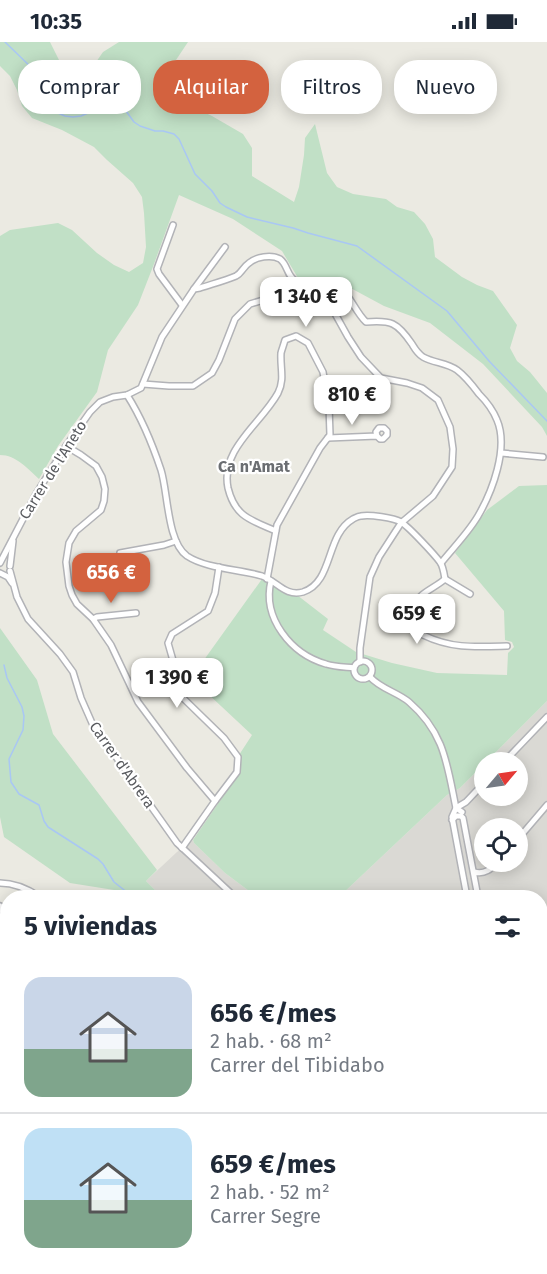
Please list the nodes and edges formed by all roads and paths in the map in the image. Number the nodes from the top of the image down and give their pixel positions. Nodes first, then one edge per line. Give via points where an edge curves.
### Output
1 (173, 225) dead end
2 (225, 247) dead end
3 (194, 289) junction
4 (182, 305) junction
5 (143, 384) junction
6 (127, 395) junction
7 (377, 436) dead end
8 (328, 438) junction
9 (66, 446) junction
10 (501, 453) junction
11 (543, 457) dead end
12 (402, 523) junction
13 (276, 531) junction
14 (14, 535) junction
15 (176, 541) junction
16 (120, 554) dead end
17 (0, 563) edge
18 (441, 563) junction
19 (219, 567) junction
20 (10, 568) junction
21 (1, 574) edge
22 (445, 579) junction
23 (269, 580) junction
24 (14, 587) junction
25 (470, 594) dead end
26 (136, 613) dead end
27 (93, 619) junction
28 (507, 646) dead end
29 (360, 662) junction
30 (354, 668) junction
31 (370, 677) junction
32 (547, 717) edge
33 (514, 752) edge
34 (474, 794) edge
35 (215, 801) junction
36 (466, 802) junction
37 (547, 805) edge
38 (456, 808) junction
39 (462, 815) junction
40 (452, 820) junction
41 (528, 827) edge
42 (182, 848) junction
43 (474, 872) junction
44 (485, 872) edge
45 (0, 883) edge
46 (28, 890) edge
47 (227, 890) edge
48 (466, 890) edge
49 (477, 890) edge

1 - 4 street via 157,268
2 - 3 street
3 - 4 street
3 - 10 street via 238,275 249,263 270,256 279,259 299,283 330,282 353,302 366,322 385,321 399,327 418,354 458,371 497,420
4 - 5 street via 162,337
5 - 6 street, Carrer de l'Aneto
5 - 12 street via 193,386 212,373 235,319 250,304 270,298 289,306 316,301 333,310 361,357 381,378 422,388 438,400 450,427 452,467 433,496
6 - 9 street, Carrer de l'Aneto via 100,402
6 - 15 street via 162,474
7 - 8 street
8 - 13 street
8 - 13 street via 323,372 308,343 296,336 285,340 282,383 277,395 238,445 226,478 231,500 240,514
9 - 14 street, Carrer de l'Aneto
9 - 27 street via 96,466 105,489 101,510 76,531 66,562 72,595
10 - 11 street
10 - 18 street via 478,516
12 - 18 street
12 - 23 street via 362,515 352,520 335,538 324,572 304,591 283,590
12 - 29 street via 370,577
13 - 23 street
14 - 17 street, Carrer de l'Aneto
14 - 20 street, Carrer de l'Aneto
15 - 16 street
15 - 19 street via 186,555
17 - 20 street
18 - 22 street
19 - 23 street
19 - 35 street via 208,611 172,634 168,644 184,699 238,757 237,772
20 - 21 street via 7,574
20 - 24 street, Carrer d'Abrera
21 - 24 street, Carrer d'Abrera
22 - 25 street
22 - 28 street via 421,596 416,618 423,635 447,645
23 - 30 street via 272,614 292,645 318,661
24 - 42 street, Carrer d'Abrera via 28,619 73,672 92,723
26 - 27 street
27 - 35 street via 111,645 138,702
29 - 30 street
29 - 31 street via 371,666
30 - 31 street via 359,678
31 - 38 street via 408,701 435,731 447,760
32 - 33 street
34 - 36 street
35 - 42 street
36 - 38 street
36 - 39 street
37 - 41 street
38 - 39 street
38 - 40 street
39 - 40 street
39 - 43 street
40 - 48 street
42 - 47 street, Carrer d'Abrera
43 - 44 street
43 - 49 street
45 - 46 street

